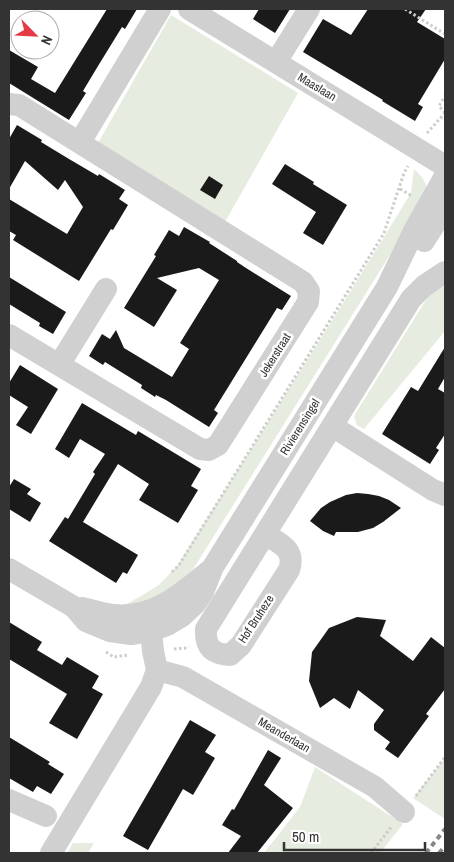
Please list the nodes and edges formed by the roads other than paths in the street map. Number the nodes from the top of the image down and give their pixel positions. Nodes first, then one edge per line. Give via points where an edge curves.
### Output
1 (160, 9) edge
2 (189, 9) edge
3 (309, 9) edge
4 (276, 62) junction
5 (9, 104) edge
6 (80, 142) junction
7 (445, 166) edge
8 (445, 176) edge
9 (445, 208) edge
10 (445, 272) edge
11 (387, 287) junction
12 (106, 289) dead end
13 (9, 335) edge
14 (59, 365) junction
15 (332, 426) junction
16 (445, 495) edge
17 (265, 534) junction
18 (9, 570) edge
19 (148, 622) junction
20 (157, 670) junction
21 (9, 800) edge
22 (404, 812) road end
23 (46, 816) dead end
24 (51, 853) edge

1 - 6 street
2 - 4 street, Maaslaan
3 - 4 street
4 - 7 street, Maaslaan
5 - 6 street, Jekerstraat via 19,105
6 - 14 street, Jekerstraat via 303,282 309,291 308,302 218,445 210,450 200,448
8 - 11 street, Rivierensingel
9 - 11 street, Rivierensingel via 427,237
10 - 15 street, Hof Bruheze via 411,299
11 - 19 street, Rivierensingel via 214,567 159,608
12 - 14 street
13 - 14 street, Jekerstraat
15 - 16 street
15 - 17 street, Hof Bruheze
17 - 17 street, Hof Bruheze via 291,554 289,570 240,645 230,655 218,654 209,646 206,629
18 - 19 street, Rivierensingel via 74,607 111,615 129,615
19 - 20 street
20 - 22 street, Meanderlaan via 184,677 359,777
20 - 24 street via 151,687
21 - 23 street

